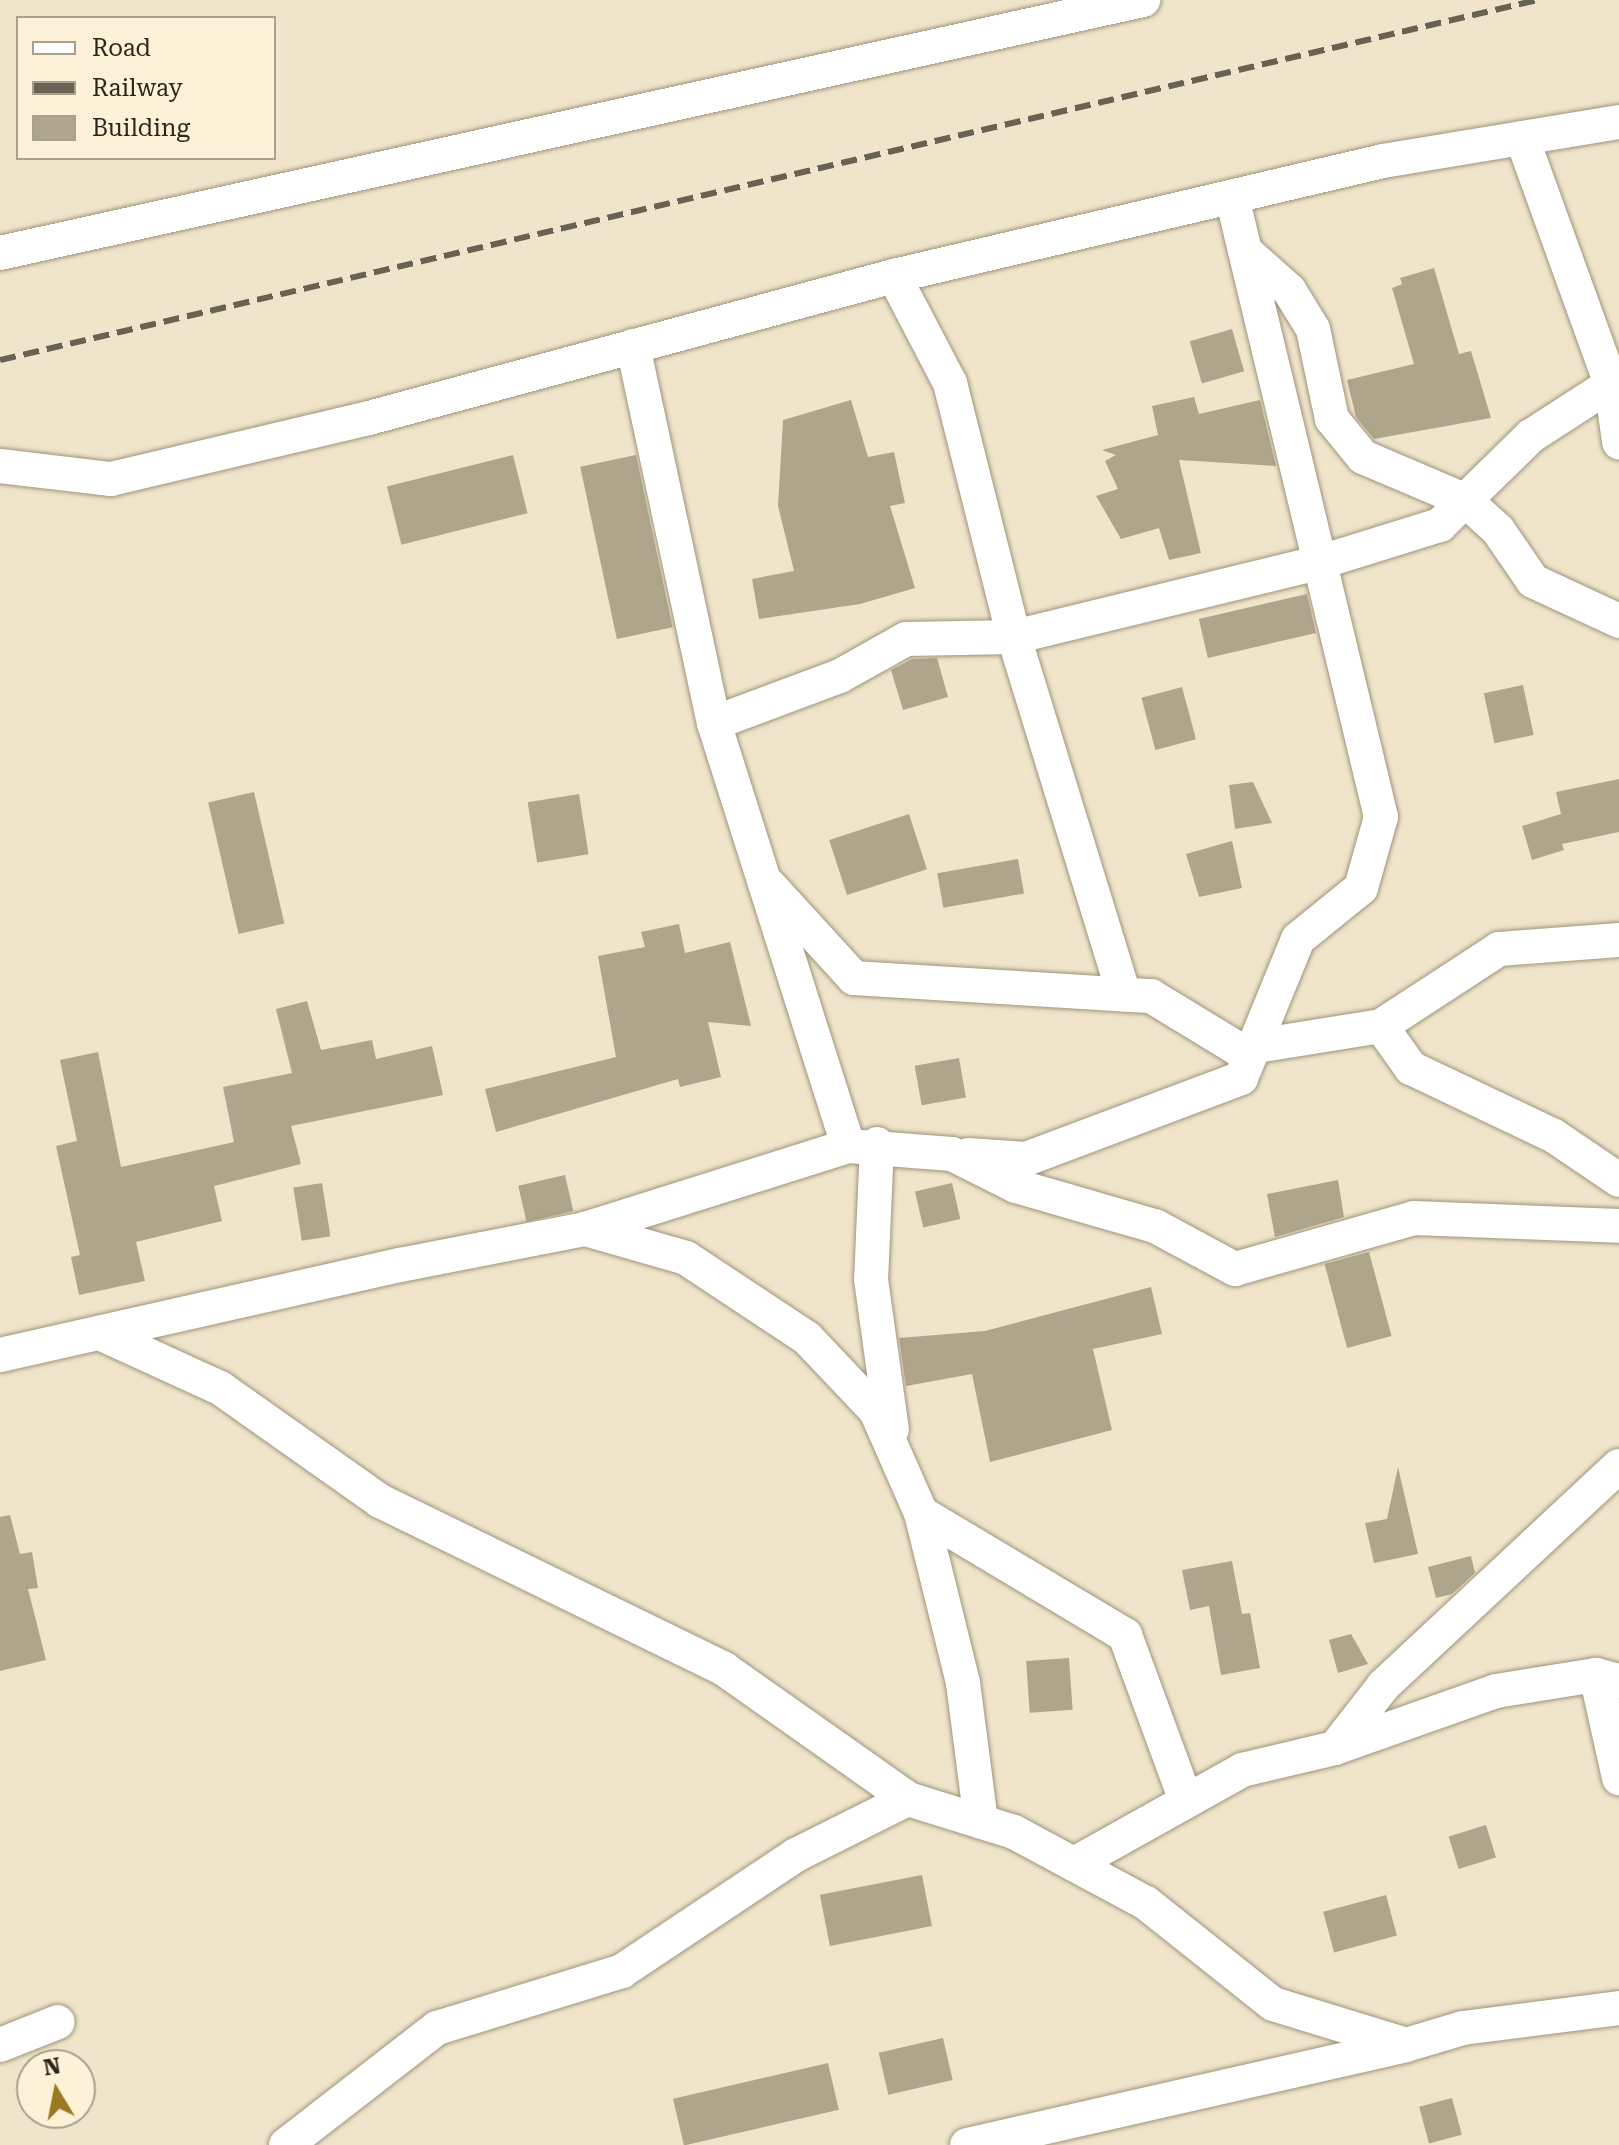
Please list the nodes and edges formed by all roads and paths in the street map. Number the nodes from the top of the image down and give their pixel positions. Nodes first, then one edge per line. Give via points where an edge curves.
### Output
1 (1134, 1) edge
2 (1619, 122) edge
3 (1522, 138) junction
4 (1232, 197) junction
5 (1245, 251) junction
6 (0, 253) edge
7 (894, 276) junction
8 (633, 346) junction
9 (1615, 382) edge
10 (1619, 442) edge
11 (0, 466) edge
12 (1466, 501) junction
13 (1321, 562) junction
14 (1619, 621) edge
15 (1014, 637) junction
16 (714, 723) junction
17 (769, 885) junction
18 (1619, 940) edge
19 (1124, 994) junction
20 (1381, 1026) junction
21 (1251, 1047) junction
22 (862, 1145) junction
23 (952, 1154) junction
24 (1619, 1180) edge
25 (1619, 1226) edge
26 (585, 1229) junction
27 (102, 1334) junction
28 (0, 1355) edge
29 (895, 1453) junction
30 (1619, 1466) edge
31 (932, 1519) junction
32 (1608, 1678) edge
33 (1335, 1748) junction
34 (1619, 1778) edge
35 (1185, 1798) junction
36 (908, 1799) junction
37 (981, 1822) junction
38 (1074, 1864) junction
39 (1619, 2008) edge
40 (58, 2022) dead end
41 (0, 2045) edge
42 (1406, 2045) junction
43 (286, 2145) edge
44 (967, 2145) edge

1 - 6 street
2 - 3 street
3 - 4 street via 1383,161
3 - 9 street
4 - 5 street
4 - 7 street
5 - 12 street via 1289,290 1313,329 1332,419 1363,457
5 - 13 street
7 - 8 street
7 - 15 street via 950,383
8 - 11 street via 369,418 111,479
8 - 16 street
9 - 10 street
9 - 12 street via 1531,436
12 - 13 street via 1440,525
12 - 14 street via 1498,530 1533,581
13 - 15 street
13 - 21 street via 1381,817 1361,888 1298,939
15 - 16 street via 906,639 840,676
15 - 19 street
16 - 17 street
17 - 19 street via 854,978
17 - 22 street
18 - 20 street via 1499,949
19 - 21 street via 1151,996 1238,1049
20 - 21 street
20 - 24 street via 1411,1068 1554,1136
21 - 23 street via 1241,1078 1106,1131 1026,1159
22 - 23 street
22 - 26 street
22 - 29 street via 871,1279
23 - 25 street via 1016,1186 1155,1226 1235,1269 1414,1218
26 - 27 street via 400,1265
26 - 29 street via 686,1258 807,1338 876,1411
27 - 28 street
27 - 36 street via 220,1388 380,1501 724,1669
29 - 31 street
30 - 33 street via 1384,1685
31 - 35 street via 1125,1635
31 - 37 street via 963,1683
32 - 33 street via 1496,1691
32 - 34 street
33 - 35 street via 1242,1770
35 - 38 street
36 - 37 street
36 - 43 street via 796,1855 622,1971 437,2028
37 - 38 street via 1014,1832
38 - 42 street via 1146,1903 1273,2004
39 - 42 street via 1463,2028
40 - 41 street
42 - 44 street

